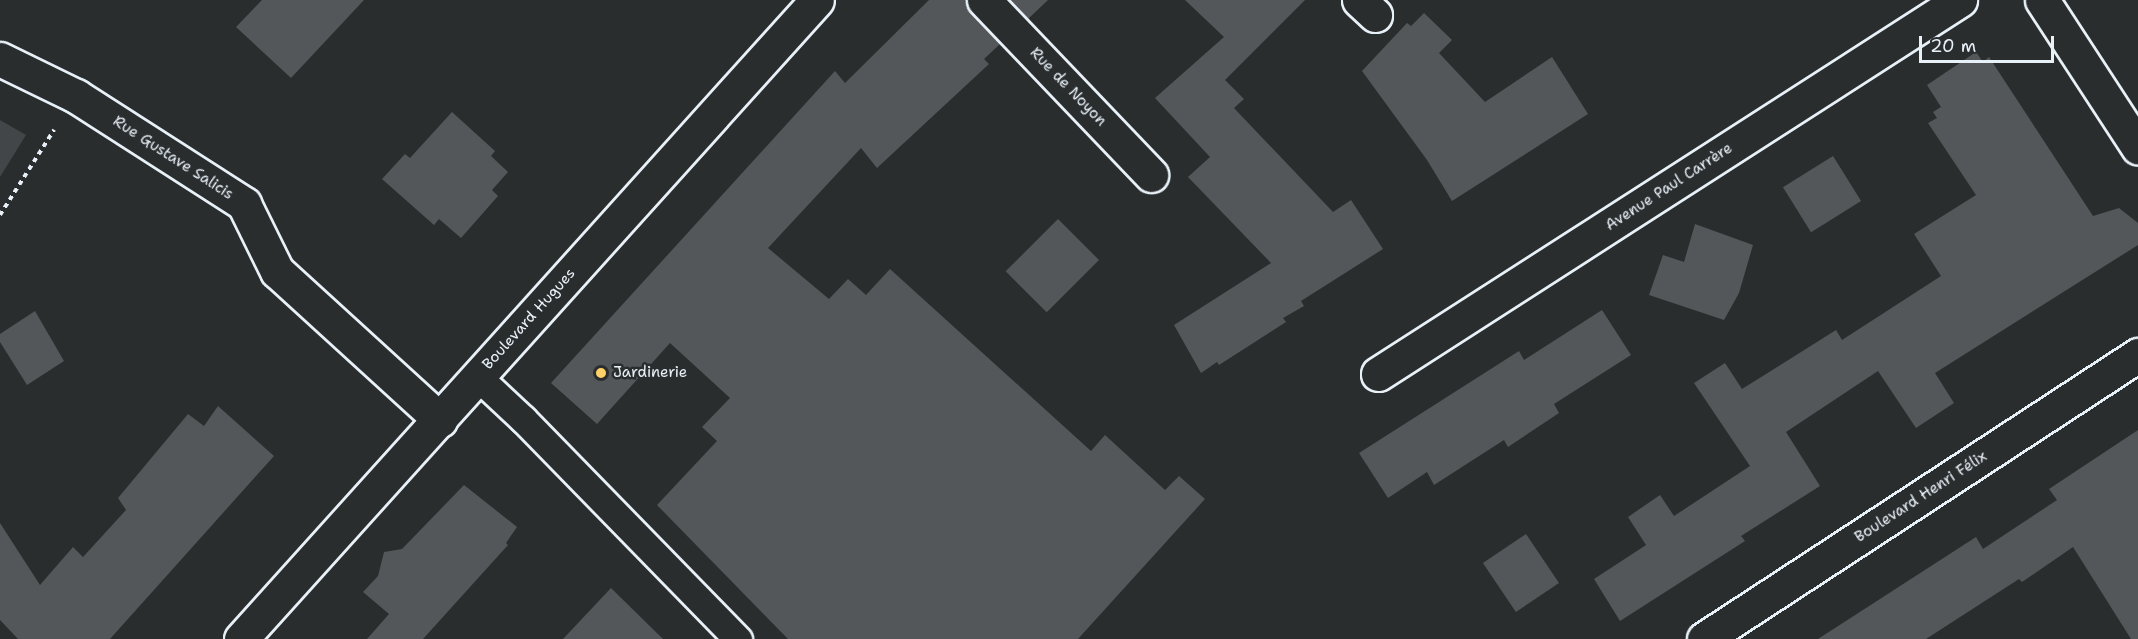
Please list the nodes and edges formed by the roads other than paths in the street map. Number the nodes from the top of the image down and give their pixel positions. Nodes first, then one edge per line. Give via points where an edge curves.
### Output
1 (817, 0) edge
2 (984, 0) edge
3 (1960, 0) edge
4 (2042, 0) edge
5 (0, 59) edge
6 (2138, 147) edge
7 (1151, 174) dead end
8 (2138, 355) edge
9 (1378, 374) dead end
10 (477, 376) junction
11 (440, 420) junction
12 (242, 639) edge
13 (738, 639) edge
14 (1704, 639) edge

1 - 10 street, Boulevard Hugues
2 - 7 street, Rue de Noyon
3 - 9 street, Avenue Paul Carrère
4 - 6 street
5 - 11 street, Rue Gustave Salicis via 76,96 244,204 277,271
8 - 14 street, Boulevard Henri Félix
10 - 11 street, Boulevard Hugues
10 - 13 lane
11 - 12 street, Boulevard Hugues

